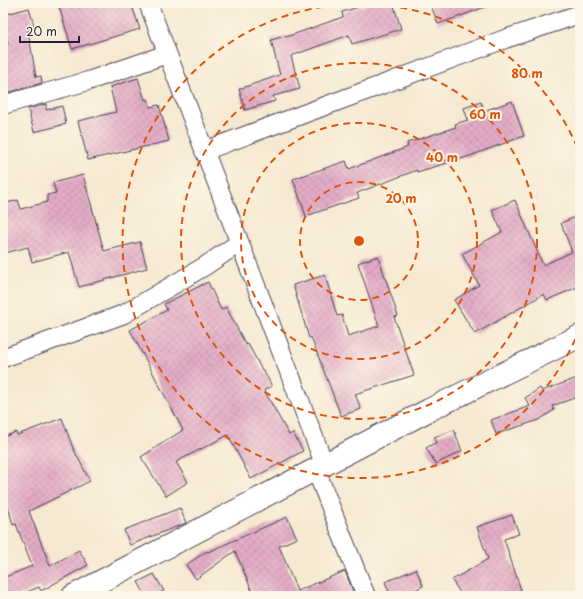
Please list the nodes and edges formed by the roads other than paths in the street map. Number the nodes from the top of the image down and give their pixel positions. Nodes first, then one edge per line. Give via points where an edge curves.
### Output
1 (148, 3) edge
2 (580, 14) edge
3 (167, 54) junction
4 (3, 105) edge
5 (204, 151) junction
6 (239, 243) junction
7 (580, 336) edge
8 (3, 358) edge
9 (321, 468) junction
10 (73, 596) edge
11 (366, 596) edge

1 - 3 street
2 - 5 street via 505,39
3 - 4 street via 88,81
3 - 5 street
5 - 6 street
6 - 8 street via 124,314
6 - 9 street
7 - 9 street via 429,410
9 - 10 street
9 - 11 street

